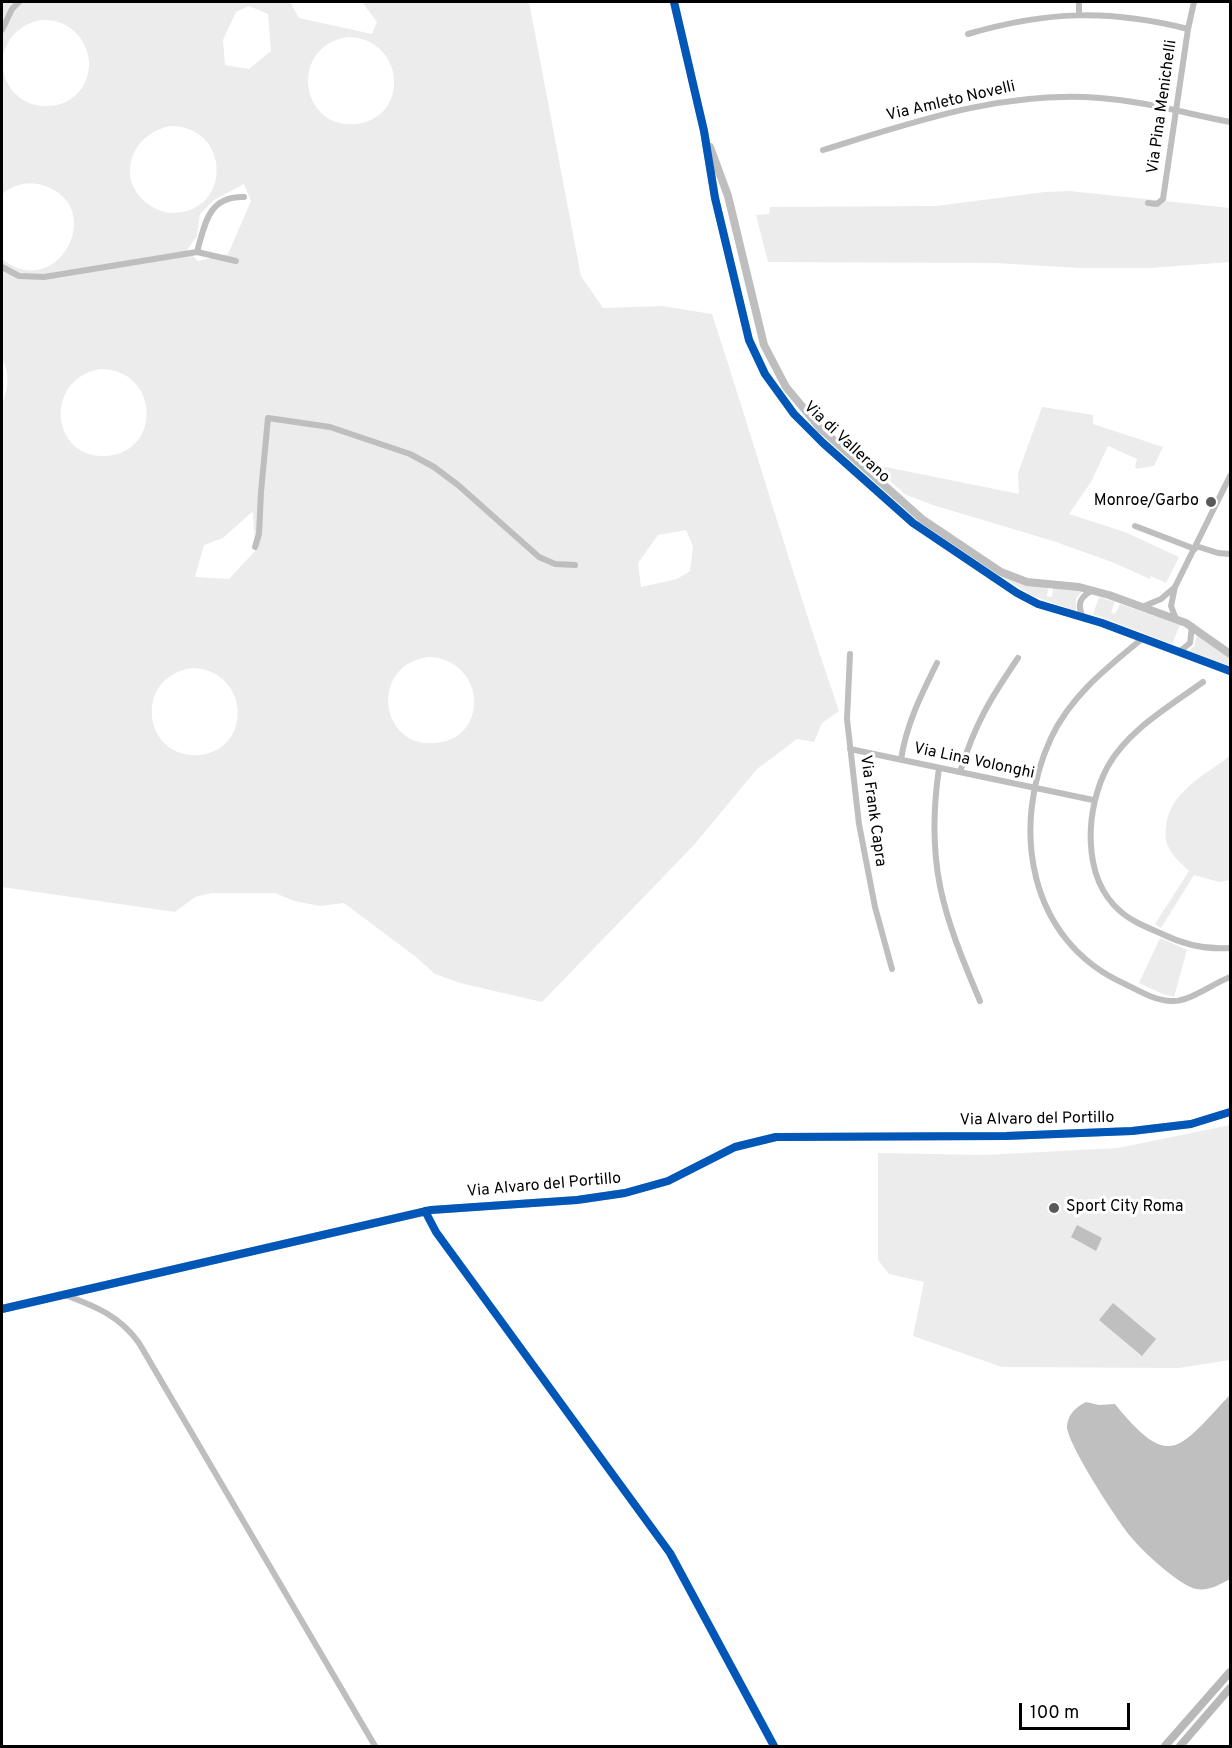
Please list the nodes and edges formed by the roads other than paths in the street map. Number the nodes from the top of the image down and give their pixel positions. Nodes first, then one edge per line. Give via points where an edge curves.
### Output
1 (19, 2) edge
2 (674, 2) edge
3 (1080, 2) edge
4 (1194, 2) edge
5 (1079, 15) junction
6 (1188, 29) junction
7 (2, 30) edge
8 (968, 34) dead end
9 (1176, 112) junction
10 (1230, 122) edge
11 (704, 131) junction
12 (823, 150) dead end
13 (244, 197) dead end
14 (1148, 203) dead end
15 (197, 252) junction
16 (236, 261) dead end
17 (2, 267) edge
18 (1230, 476) edge
19 (1135, 526) dead end
20 (255, 547) dead end
21 (1196, 548) junction
22 (1230, 554) edge
23 (575, 565) dead end
24 (1174, 587) junction
25 (1094, 590) junction
26 (1141, 607) junction
27 (1083, 617) junction
28 (1176, 619) junction
29 (1192, 626) junction
30 (1143, 638) junction
31 (1179, 652) junction
32 (850, 654) dead end
33 (1230, 654) edge
34 (1018, 658) dead end
35 (937, 663) dead end
36 (1230, 671) edge
37 (1203, 682) dead end
38 (850, 749) junction
39 (901, 760) junction
40 (939, 768) junction
41 (960, 772) junction
42 (1034, 788) junction
43 (1093, 800) junction
44 (1230, 948) edge
45 (892, 969) dead end
46 (1230, 977) edge
47 (980, 1001) dead end
48 (1230, 1112) edge
49 (425, 1211) junction
50 (65, 1295) junction
51 (2, 1309) edge
52 (1230, 1671) edge
53 (1230, 1688) edge
54 (375, 1746) edge
55 (774, 1746) edge
56 (1165, 1746) edge
57 (1180, 1746) edge

1 - 7 street
2 - 11 street, Via di Vallerano
3 - 5 street
4 - 6 street, Via Pina Menichelli
5 - 6 street via 1131,17
5 - 8 street via 1034,18
6 - 9 street, Via Pina Menichelli
9 - 10 street, Via Amleto Novelli
9 - 12 street, Via Amleto Novelli via 1100,98 1016,99 908,124
9 - 14 street, Via Pina Menichelli via 1163,199 1157,204
11 - 25 street, Via di Vallerano via 728,196 764,345 781,380 805,412 909,508 994,568 1027,582
11 - 27 street, Via di Vallerano via 715,198 749,340 785,403 817,438 923,531 1021,596
13 - 15 street via 225,199 208,216
15 - 16 street
15 - 17 street via 44,277 19,276
18 - 21 street
19 - 21 street
20 - 23 street via 268,418 330,427 410,454 458,485 539,557 555,564
21 - 22 street
21 - 24 street
24 - 26 street via 1161,600
24 - 28 street via 1171,606
25 - 26 street, Via di Vallerano
25 - 27 street via 1080,600
26 - 28 street, Via di Vallerano
27 - 30 street, Via di Vallerano
28 - 29 street, Via di Vallerano
29 - 31 street via 1190,643
29 - 33 street, Via di Vallerano
30 - 31 street, Via di Vallerano
30 - 42 street via 1097,675 1065,712 1048,744
31 - 36 street, Via di Vallerano
32 - 38 street, Via Frank Capra via 846,711
34 - 41 street via 981,715
35 - 39 street via 913,714
37 - 43 street via 1122,746 1107,767
38 - 39 street, Via Lina Volonghi
38 - 45 street, Via Frank Capra via 866,866
39 - 40 street, Via Lina Volonghi
40 - 41 street, Via Lina Volonghi
40 - 47 street via 933,828 939,885 950,927
41 - 42 street, Via Lina Volonghi
42 - 43 street, Via Lina Volonghi
42 - 46 street via 1030,839 1037,882 1056,926 1078,954 1095,969 1166,1001 1181,1000
43 - 44 street via 1090,826 1094,859 1105,892 1118,909 1129,918 1187,944
48 - 49 street, Via Alvaro del Portillo via 1191,1124 1132,1131 776,1137 735,1147 668,1181 625,1193
49 - 50 street, Via Alvaro del Portillo
49 - 55 street via 436,1232 677,1564
50 - 51 street, Via Alvaro del Portillo
50 - 54 street via 113,1315 139,1343
52 - 56 main road
53 - 57 main road

